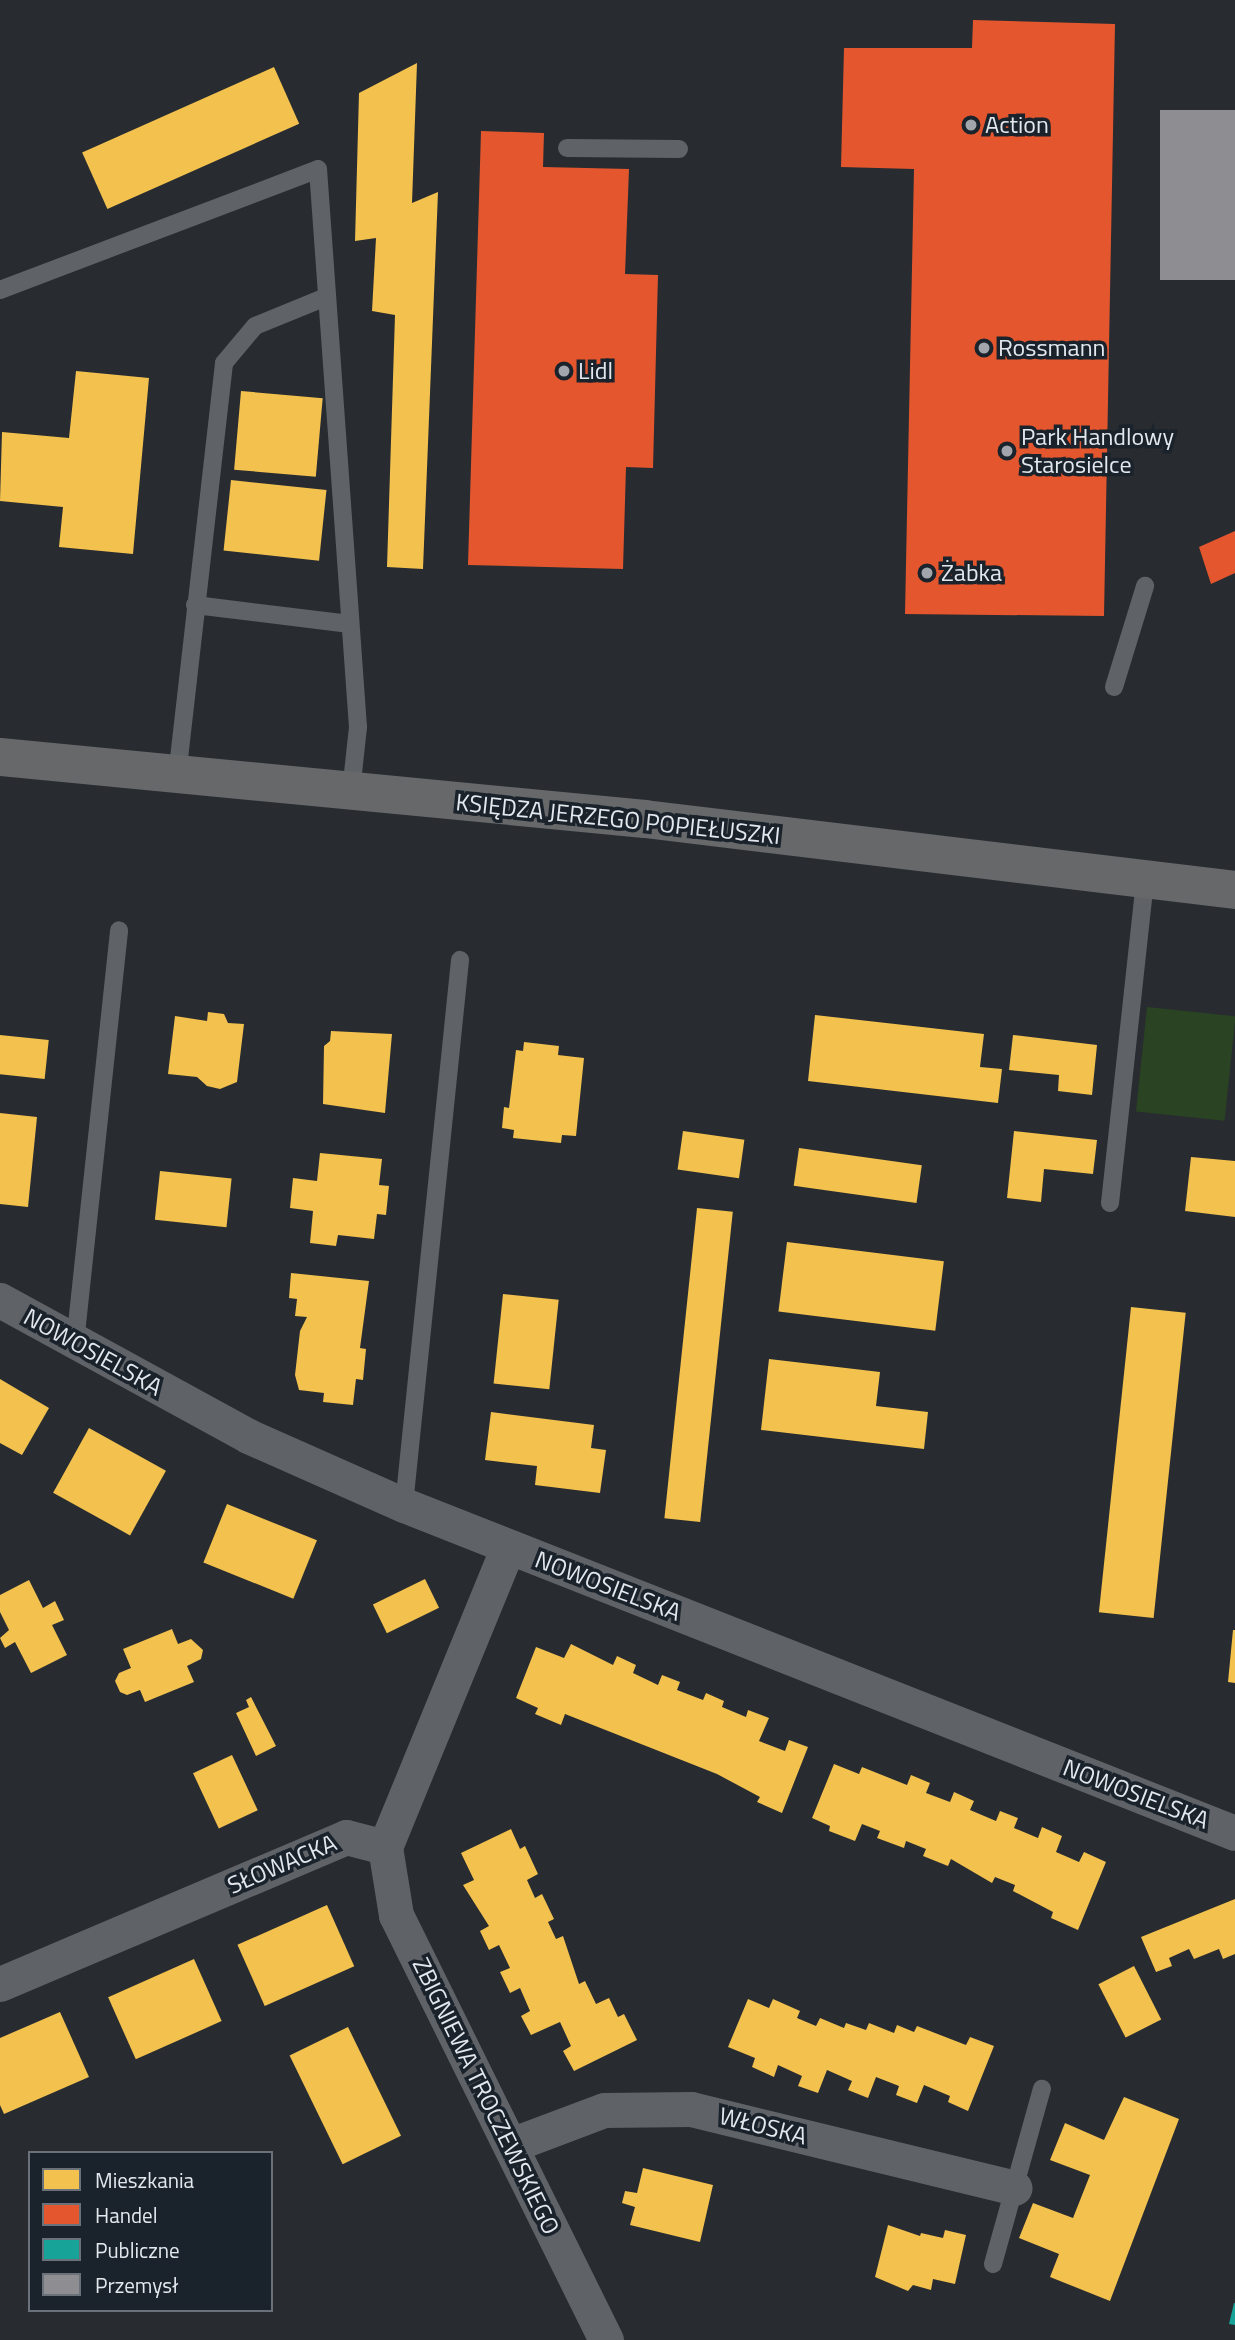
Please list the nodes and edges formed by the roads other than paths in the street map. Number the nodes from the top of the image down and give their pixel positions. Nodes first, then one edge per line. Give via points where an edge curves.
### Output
1 (567, 148) dead end
2 (679, 149) dead end
3 (0, 290) edge
4 (327, 297) junction
5 (1146, 586) dead end
6 (195, 605) junction
7 (351, 624) junction
8 (1114, 687) dead end
9 (0, 757) edge
10 (177, 776) junction
11 (351, 791) junction
12 (1144, 880) junction
13 (1235, 890) edge
14 (119, 930) dead end
15 (460, 960) dead end
16 (1110, 1203) dead end
17 (0, 1300) edge
18 (75, 1343) junction
19 (404, 1505) junction
20 (508, 1547) junction
21 (1235, 1832) edge
22 (384, 1847) junction
23 (0, 1984) edge
24 (1042, 2089) dead end
25 (512, 2146) junction
26 (1015, 2188) junction
27 (993, 2264) dead end
28 (606, 2340) edge

1 - 2 lane
3 - 4 lane via 317,169
4 - 6 lane via 255,326 224,363
4 - 7 lane
5 - 8 lane
6 - 7 lane
6 - 10 lane
7 - 11 lane via 358,727
9 - 10 street, KSIĘDZA JERZEGO POPIEŁUSZKI
10 - 11 street, KSIĘDZA JERZEGO POPIEŁUSZKI
11 - 12 street, KSIĘDZA JERZEGO POPIEŁUSZKI via 645,819
12 - 13 street, KSIĘDZA JERZEGO POPIEŁUSZKI
12 - 16 lane
14 - 18 lane
15 - 19 lane
17 - 18 street, NOWOSIELSKA
18 - 19 street, NOWOSIELSKA via 248,1436
19 - 20 street, NOWOSIELSKA
20 - 21 street, NOWOSIELSKA
20 - 22 street
22 - 23 street, SŁOWACKA via 346,1837
22 - 25 street, ZBIGNIEWA TROCZEWSKIEGO via 397,1915
24 - 26 lane
25 - 26 street, WŁOSKA via 604,2110 691,2109
25 - 28 street, ZBIGNIEWA TROCZEWSKIEGO
26 - 27 lane

